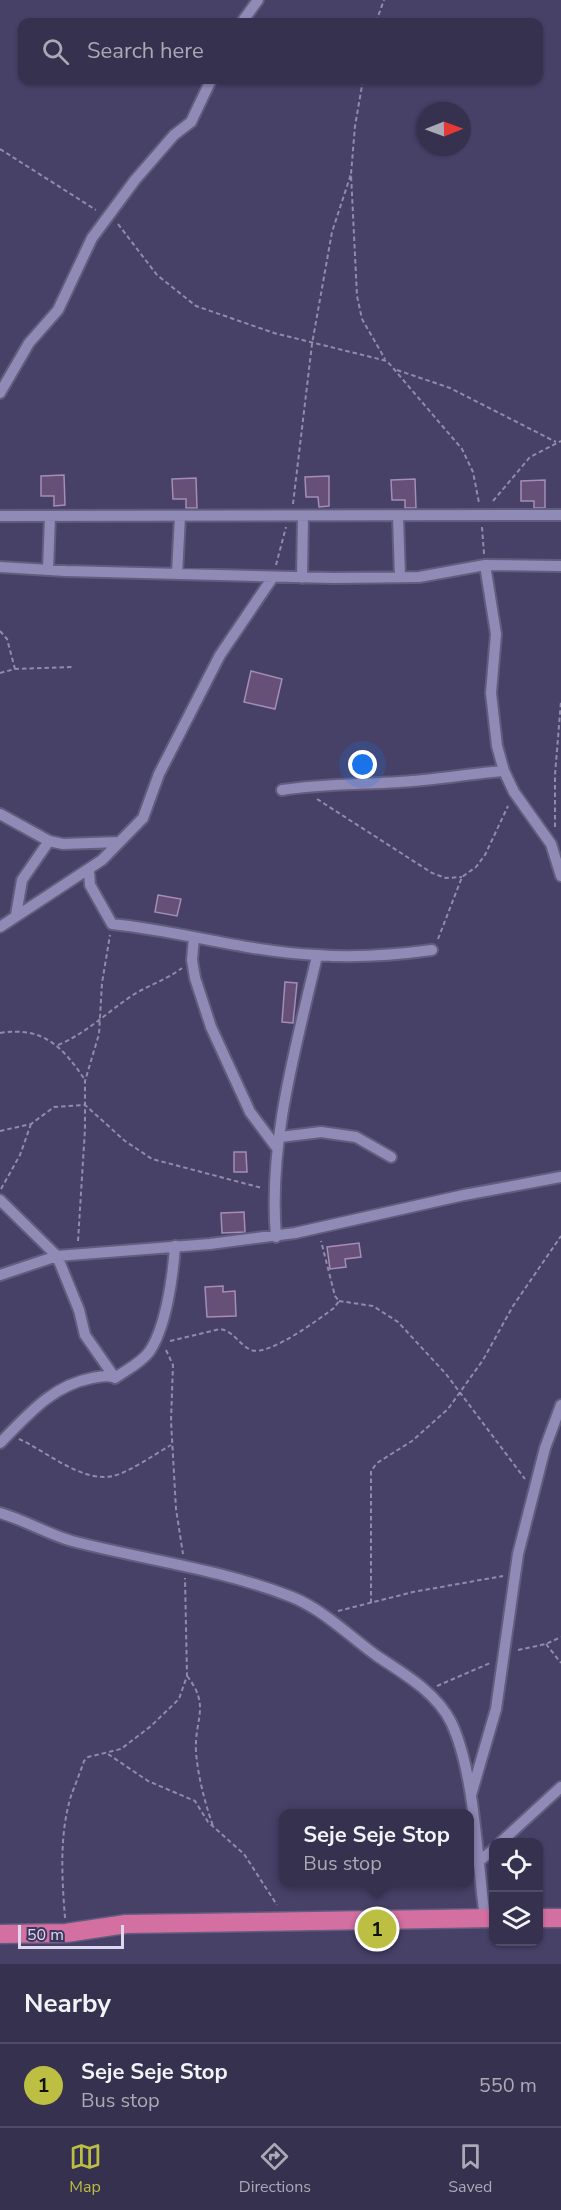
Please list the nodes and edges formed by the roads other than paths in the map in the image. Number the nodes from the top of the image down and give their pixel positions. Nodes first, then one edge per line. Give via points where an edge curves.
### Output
1 (258, 0) edge
2 (245, 18) edge
3 (209, 84) edge
4 (0, 393) edge
5 (561, 515) edge
6 (0, 516) edge
7 (50, 516) junction
8 (180, 516) junction
9 (303, 516) junction
10 (398, 516) junction
11 (485, 565) junction
12 (561, 566) edge
13 (0, 567) edge
14 (48, 570) junction
15 (177, 574) junction
16 (273, 577) junction
17 (400, 577) junction
18 (302, 578) junction
19 (504, 771) junction
20 (282, 790) dead end
21 (0, 814) edge
22 (49, 841) junction
23 (119, 842) junction
24 (89, 871) junction
25 (561, 876) edge
26 (16, 915) junction
27 (0, 927) edge
28 (194, 938) junction
29 (432, 950) road end
30 (318, 956) junction
31 (279, 1142) junction
32 (391, 1157) dead end
33 (561, 1177) edge
34 (0, 1197) edge
35 (276, 1237) junction
36 (175, 1246) junction
37 (57, 1256) junction
38 (0, 1275) edge
39 (115, 1378) junction
40 (561, 1405) edge
41 (0, 1443) edge
42 (0, 1513) edge
43 (561, 1787) edge
44 (471, 1796) junction
45 (472, 1809) edge
46 (474, 1830) edge
47 (505, 1838) edge
48 (489, 1853) edge
49 (477, 1863) junction
50 (489, 1918) edge
51 (543, 1918) edge
52 (561, 1918) edge
53 (0, 1934) edge

1 - 2 street
3 - 4 street via 191,122 174,135 108,216 76,268 58,310 29,343
5 - 10 street
6 - 7 street
7 - 8 street
7 - 14 street
8 - 9 street
8 - 15 street
9 - 10 street
9 - 18 street
10 - 17 street
11 - 12 street
11 - 17 street
11 - 19 street via 496,634 491,693
13 - 14 street
14 - 15 street
15 - 16 street
16 - 18 street
16 - 23 street via 220,655 159,774 143,818
17 - 18 street
19 - 20 street
19 - 25 street via 514,792 546,834
21 - 22 street
22 - 23 street
22 - 26 street via 22,880
23 - 24 street
24 - 26 street
24 - 28 street via 90,885 112,924 149,927
26 - 27 street
28 - 30 street
28 - 31 street via 192,960 202,1006 250,1112
29 - 30 street
30 - 31 street via 292,1060
31 - 32 street via 321,1132 356,1137
31 - 35 street via 273,1193
33 - 35 street
34 - 37 street
35 - 36 street
36 - 37 street
36 - 39 street via 156,1340 141,1361
37 - 38 street
37 - 39 street via 85,1335
39 - 41 street via 110,1375 66,1385 31,1410
40 - 44 street via 545,1448 518,1554 496,1709
42 - 44 street via 68,1540 185,1565 292,1597 324,1615 441,1707 451,1723
43 - 47 street
44 - 45 street
46 - 49 street
48 - 49 street
49 - 50 street
50 - 53 highway via 126,1924 66,1933
51 - 52 highway

